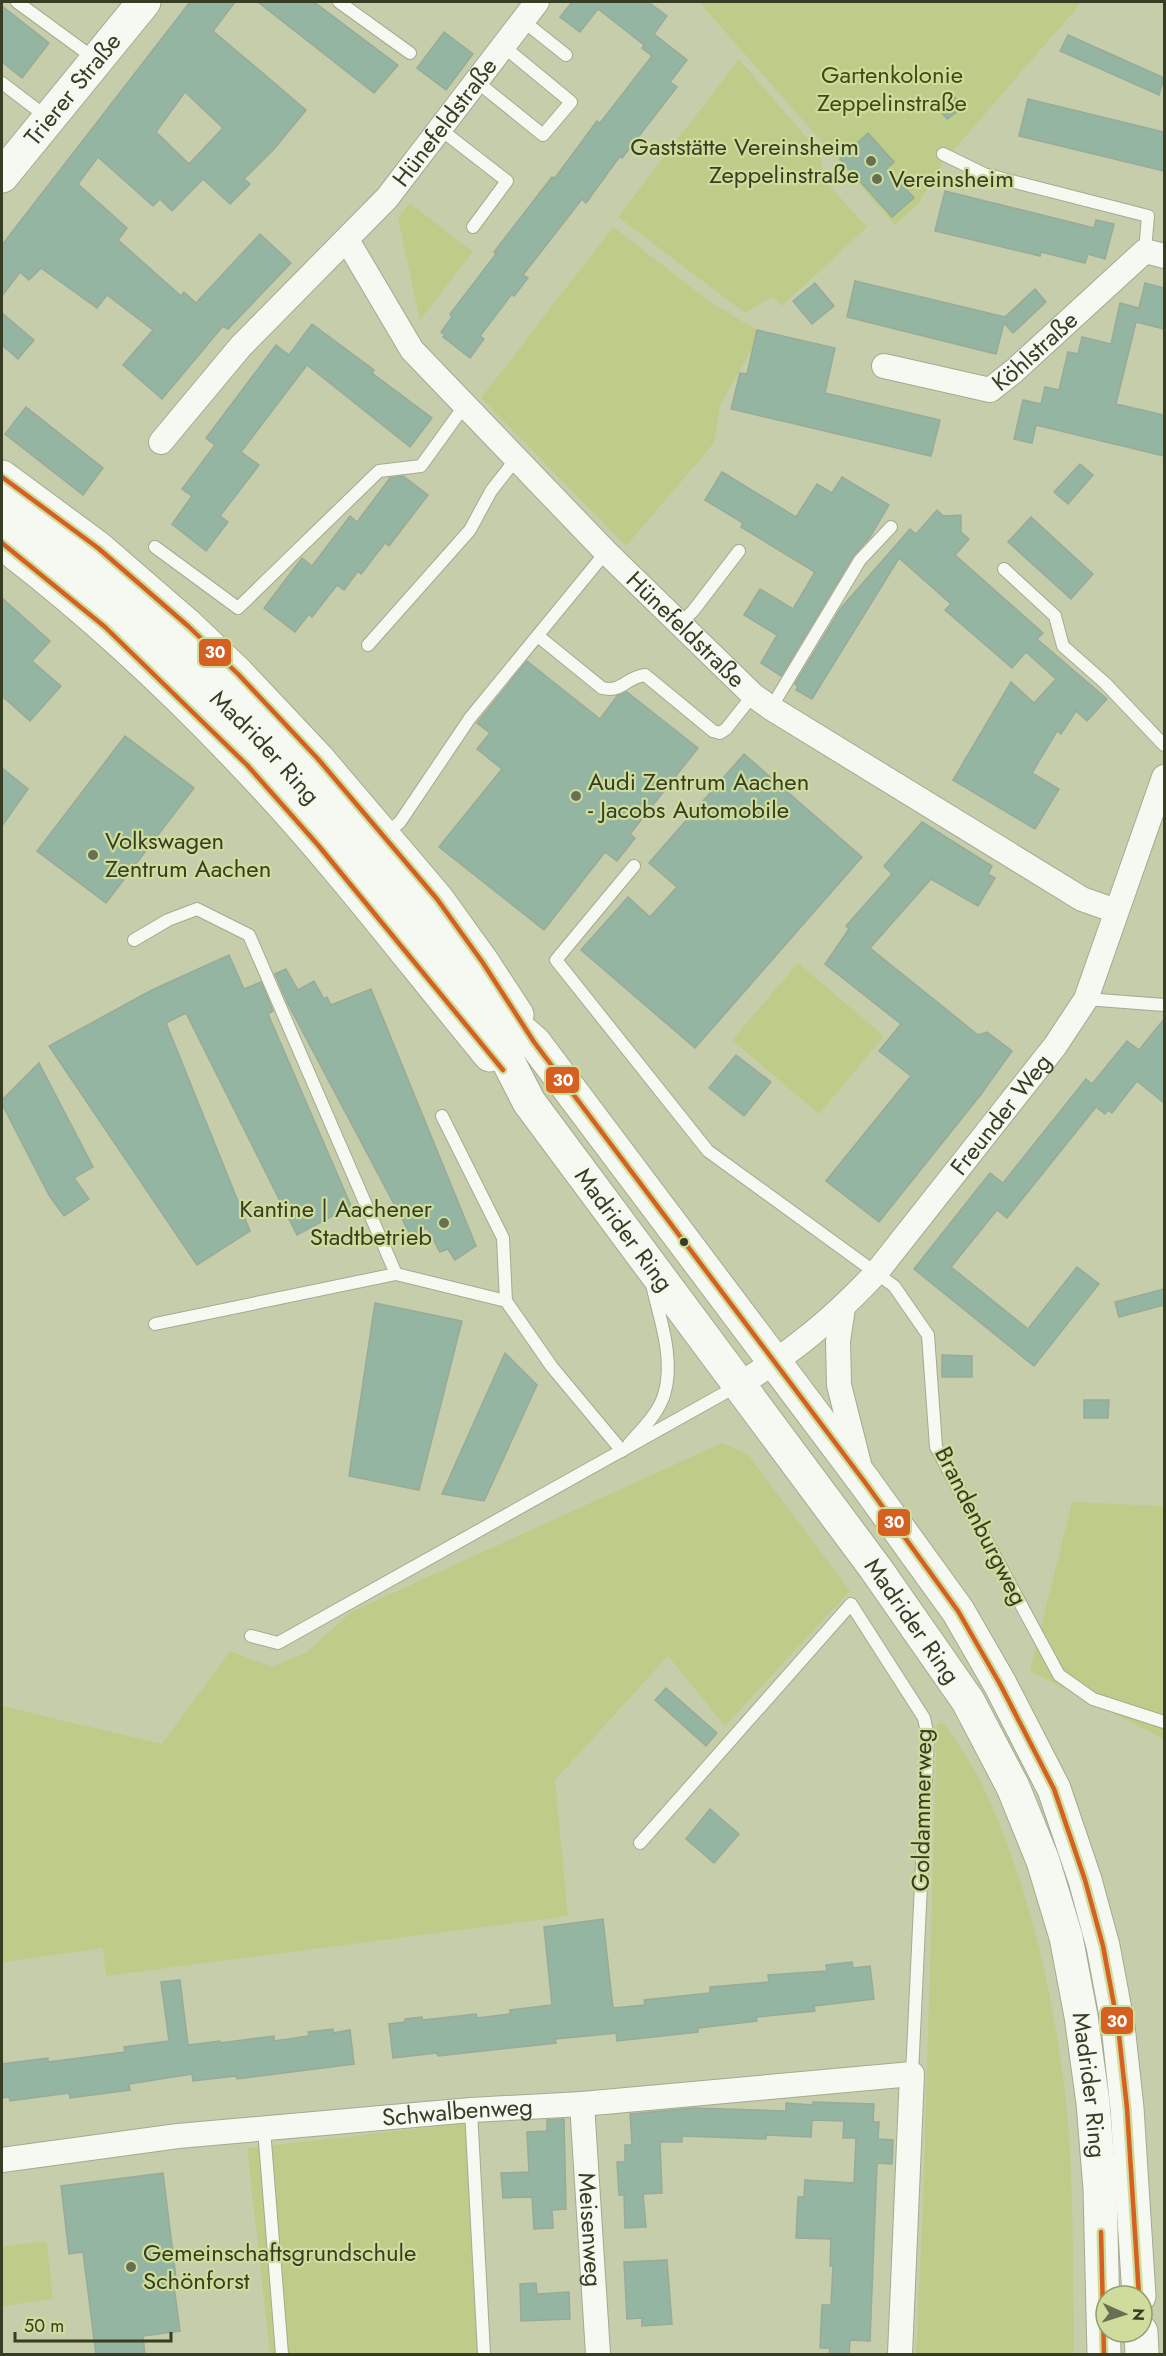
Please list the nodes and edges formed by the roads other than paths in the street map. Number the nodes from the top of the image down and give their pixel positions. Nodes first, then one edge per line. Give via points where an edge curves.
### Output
1 (17, 2) edge
2 (144, 2) edge
3 (339, 2) edge
4 (530, 11) edge
5 (503, 46) junction
6 (410, 54) dead end
7 (566, 56) dead end
8 (96, 60) junction
9 (476, 81) junction
10 (2, 83) edge
11 (48, 118) junction
12 (440, 129) junction
13 (943, 154) dead end
14 (2, 176) edge
15 (473, 226) dead end
16 (347, 240) junction
17 (1155, 254) edge
18 (884, 366) dead end
19 (465, 405) junction
20 (161, 442) dead end
21 (516, 459) junction
22 (2, 477) edge
23 (2, 511) edge
24 (891, 527) dead end
25 (2, 543) edge
26 (155, 547) dead end
27 (739, 551) dead end
28 (606, 552) junction
29 (1004, 569) dead end
30 (679, 625) junction
31 (538, 636) junction
32 (368, 645) dead end
33 (762, 702) junction
34 (1164, 745) edge
35 (1164, 777) edge
36 (383, 836) junction
37 (634, 866) dead end
38 (1116, 911) junction
39 (134, 940) dead end
40 (471, 989) junction
41 (1086, 999) junction
42 (1164, 1005) edge
43 (534, 1042) junction
44 (529, 1102) junction
45 (442, 1116) dead end
46 (645, 1256) junction
47 (876, 1273) junction
48 (396, 1274) junction
49 (506, 1301) junction
50 (843, 1308) junction
51 (155, 1324) dead end
52 (774, 1364) junction
53 (741, 1384) junction
54 (622, 1451) junction
55 (864, 1481) junction
56 (252, 1636) dead end
57 (1164, 1722) edge
58 (640, 1843) dead end
59 (912, 2074) junction
60 (582, 2104) junction
61 (471, 2110) junction
62 (264, 2129) junction
63 (2, 2160) edge
64 (1138, 2284) edge
65 (282, 2355) edge
66 (484, 2355) edge
67 (598, 2355) edge
68 (900, 2355) edge
69 (1104, 2355) edge

1 - 8 lane
2 - 8 main road, Trierer Straße
3 - 6 lane
4 - 5 street, Hünefeldstraße
4 - 7 lane
5 - 9 street, Hünefeldstraße
5 - 9 lane via 571,102 543,135
8 - 11 main road, Trierer Straße
9 - 12 street, Hünefeldstraße
10 - 11 lane
11 - 14 main road, Trierer Straße
12 - 15 lane via 507,181
12 - 16 street, Hünefeldstraße via 387,198
13 - 17 lane via 984,174 1148,216
16 - 19 street, Hünefeldstraße via 412,350
16 - 20 street, Hünefeldstraße via 241,346
17 - 18 street, Köhlstraße via 990,390
19 - 21 street, Hünefeldstraße
19 - 26 lane via 421,466 379,471 238,608
21 - 28 street, Hünefeldstraße
21 - 32 lane via 483,503 470,530
22 - 36 main road via 98,548 188,626 318,759
23 - 40 main road, Madrider Ring via 132,617 260,739 362,852
24 - 33 lane via 860,561
25 - 44 main road via 129,648 247,765 318,845
27 - 30 lane
28 - 30 street, Hünefeldstraße
28 - 31 lane
29 - 34 lane via 1055,616 1063,646
30 - 33 street, Hünefeldstraße
31 - 33 lane via 602,688 619,688 636,676 645,675 713,731 720,733
31 - 36 lane via 470,718 400,822
33 - 38 street, Hünefeldstraße via 1082,899
35 - 38 street, Freunder Weg
36 - 43 main road via 450,917
37 - 47 lane, Brandenburgweg via 556,960 708,1151
38 - 41 street, Freunder Weg
39 - 48 lane via 197,909 249,935
40 - 43 main road, Madrider Ring
40 - 44 main road, Madrider Ring
41 - 42 lane
41 - 47 street, Freunder Weg via 1056,1046
43 - 52 main road, Madrider Ring
44 - 46 main road, Madrider Ring
45 - 49 lane via 503,1238
46 - 53 main road, Madrider Ring
46 - 54 lane via 666,1347 667,1371 664,1395 651,1419
47 - 50 street, Freunder Weg
47 - 57 lane, Brandenburgweg via 894,1286 928,1335 936,1447 1059,1675 1093,1699
48 - 49 lane
48 - 51 lane
49 - 54 lane via 552,1367
50 - 52 street, Freunder Weg
50 - 55 street via 839,1385
52 - 53 street, Freunder Weg
52 - 55 main road, Madrider Ring
53 - 54 lane
53 - 69 main road, Madrider Ring via 968,1701 1013,1786 1043,1861 1066,1937 1093,2103 1100,2189
54 - 56 lane via 278,1643
55 - 64 main road, Madrider Ring via 958,1611 1054,1789 1103,1946 1118,2026
58 - 59 lane, Goldammerweg via 851,1604 924,1718 928,1737
59 - 60 street, Schwalbenweg
59 - 68 street, Goldammerweg
60 - 61 street, Schwalbenweg
60 - 67 street, Meisenweg
61 - 62 street, Schwalbenweg
61 - 66 lane
62 - 63 street, Schwalbenweg via 178,2136
62 - 65 lane

